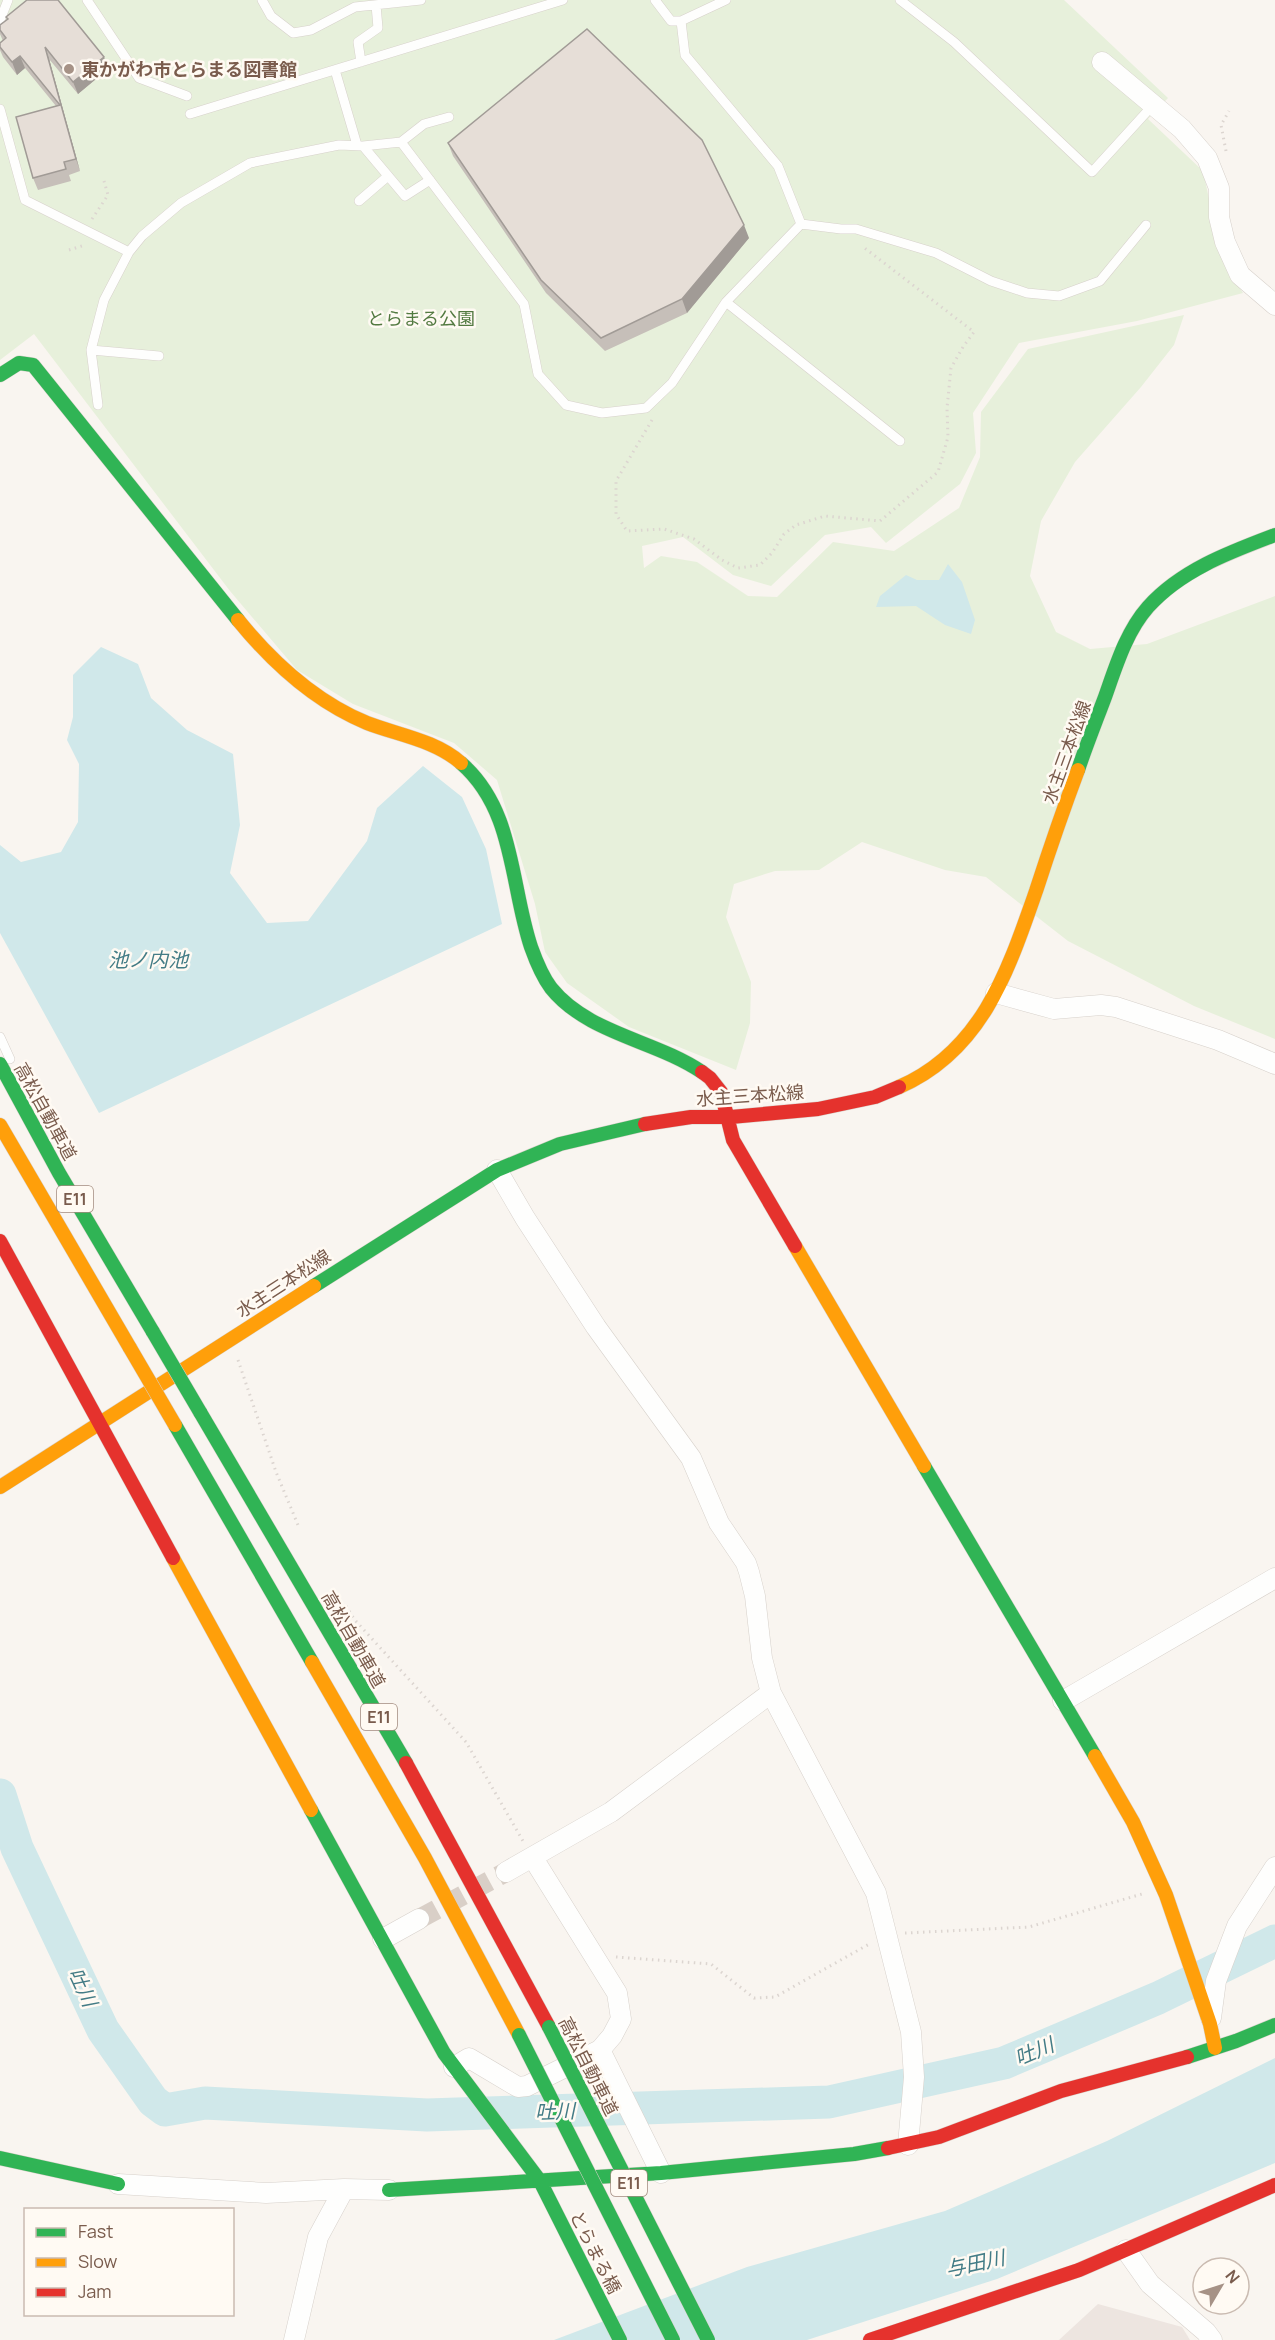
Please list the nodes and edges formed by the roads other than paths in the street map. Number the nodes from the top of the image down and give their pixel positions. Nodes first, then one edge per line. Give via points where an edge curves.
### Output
1 (8, 0) edge
2 (87, 0) edge
3 (262, 0) edge
4 (421, 0) edge
5 (563, 0) edge
6 (655, 0) edge
7 (726, 0) edge
8 (900, 0) edge
9 (376, 5) junction
10 (0, 20) edge
11 (681, 21) junction
12 (361, 62) junction
13 (1102, 62) dead end
14 (334, 70) junction
15 (187, 96) dead end
16 (1153, 105) junction
17 (0, 108) edge
18 (190, 114) dead end
19 (448, 117) dead end
20 (401, 142) junction
21 (360, 145) junction
22 (388, 176) junction
23 (430, 180) junction
24 (358, 201) dead end
25 (801, 224) junction
26 (1146, 225) dead end
27 (129, 252) junction
28 (726, 302) junction
29 (1275, 305) edge
30 (91, 350) junction
31 (159, 356) dead end
32 (0, 375) edge
33 (98, 405) dead end
34 (900, 441) dead end
35 (1275, 535) edge
36 (996, 993) junction
37 (0, 1037) edge
38 (0, 1064) edge
39 (1275, 1064) edge
40 (727, 1117) junction
41 (0, 1125) edge
42 (0, 1138) edge
43 (497, 1170) junction
44 (59, 1173) junction
45 (35, 1187) junction
46 (0, 1241) edge
47 (100, 1421) junction
48 (0, 1487) edge
49 (1275, 1578) edge
50 (771, 1693) junction
51 (1064, 1701) junction
52 (533, 1858) junction
53 (1275, 1867) edge
54 (506, 1872) tunnel mouth
55 (419, 1919) tunnel mouth
56 (383, 1939) junction
57 (1210, 2024) junction
58 (1275, 2025) edge
59 (1215, 2048) junction
60 (600, 2050) junction
61 (454, 2067) junction
62 (908, 2145) junction
63 (0, 2158) edge
64 (661, 2174) junction
65 (540, 2181) junction
66 (118, 2184) joint
67 (1275, 2185) edge
68 (345, 2189) junction
69 (389, 2190) joint
70 (1126, 2250) junction
71 (294, 2340) edge
72 (620, 2340) edge
73 (673, 2340) edge
74 (708, 2340) edge
75 (870, 2340) edge
76 (1212, 2340) edge

1 - 10 lane
2 - 15 lane via 140,78
3 - 9 lane via 272,16 293,33 311,30 356,7
4 - 9 lane
5 - 12 lane
6 - 11 lane via 671,21
7 - 11 lane
8 - 16 lane via 954,42 1092,172
9 - 12 lane via 378,28 358,42
11 - 25 lane via 685,55 778,166
12 - 14 lane
13 - 16 street
14 - 18 lane
14 - 21 lane
16 - 29 street via 1182,129 1207,158 1219,188 1219,217 1225,242 1240,275
17 - 27 lane via 25,200
19 - 20 lane via 424,124
20 - 21 lane
20 - 23 lane
21 - 22 lane
21 - 27 lane via 339,145 250,163 181,203
22 - 23 lane via 405,196
22 - 24 lane
23 - 28 lane via 524,304 538,374 566,405 602,413 646,408 672,383
25 - 26 lane via 856,229 936,253 991,282 1027,293 1059,296 1100,280
25 - 28 lane
27 - 30 lane via 104,300
28 - 34 lane
30 - 31 lane
30 - 33 lane
32 - 40 main road via 15,364 33,365 254,640 307,691 369,723 432,744 471,771 500,820 531,948 551,988 588,1019 705,1073 721,1092
35 - 36 main road, 水主三本松線 via 1240,548 1174,584 1149,606 1126,639 1012,960
36 - 39 street via 1054,1010 1116,1007 1218,1040
36 - 40 main road, 水主三本松線 via 951,1054 900,1089 853,1103
37 - 44 lane
38 - 44 main road, 高松自動車道 / E11
40 - 43 main road, 水主三本松線 via 687,1118 624,1128 560,1144
40 - 51 main road via 734,1140
41 - 45 main road, E11
42 - 45 lane
43 - 47 main road, 水主三本松線
43 - 50 street via 596,1327 691,1458 719,1523 746,1563
44 - 74 main road, 高松自動車道 / E11, bridge via 400,1752 549,2027
45 - 73 main road, E11, bridge via 425,1858
46 - 47 main road, とらまる橋
47 - 48 main road, 水主三本松線
47 - 56 main road, とらまる橋
49 - 51 street
50 - 52 street via 611,1812
50 - 62 street via 876,1893 910,2032 915,2077
51 - 57 main road via 1133,1822 1163,1889
52 - 54 street
52 - 60 street via 618,1993 621,2019
53 - 57 street via 1237,1926 1216,1981
55 - 56 street
56 - 61 main road, とらまる橋
57 - 59 main road
58 - 59 main road
59 - 62 main road via 1061,2091
60 - 61 street via 527,2086 518,2087 469,2058
60 - 64 street
61 - 65 main road, とらまる橋
62 - 64 main road
63 - 66 main road
64 - 65 main road
65 - 69 main road
65 - 72 main road, とらまる橋
66 - 68 street via 266,2193
67 - 70 main road
68 - 69 street
68 - 71 street via 318,2237
70 - 75 main road
70 - 76 street via 1150,2284

